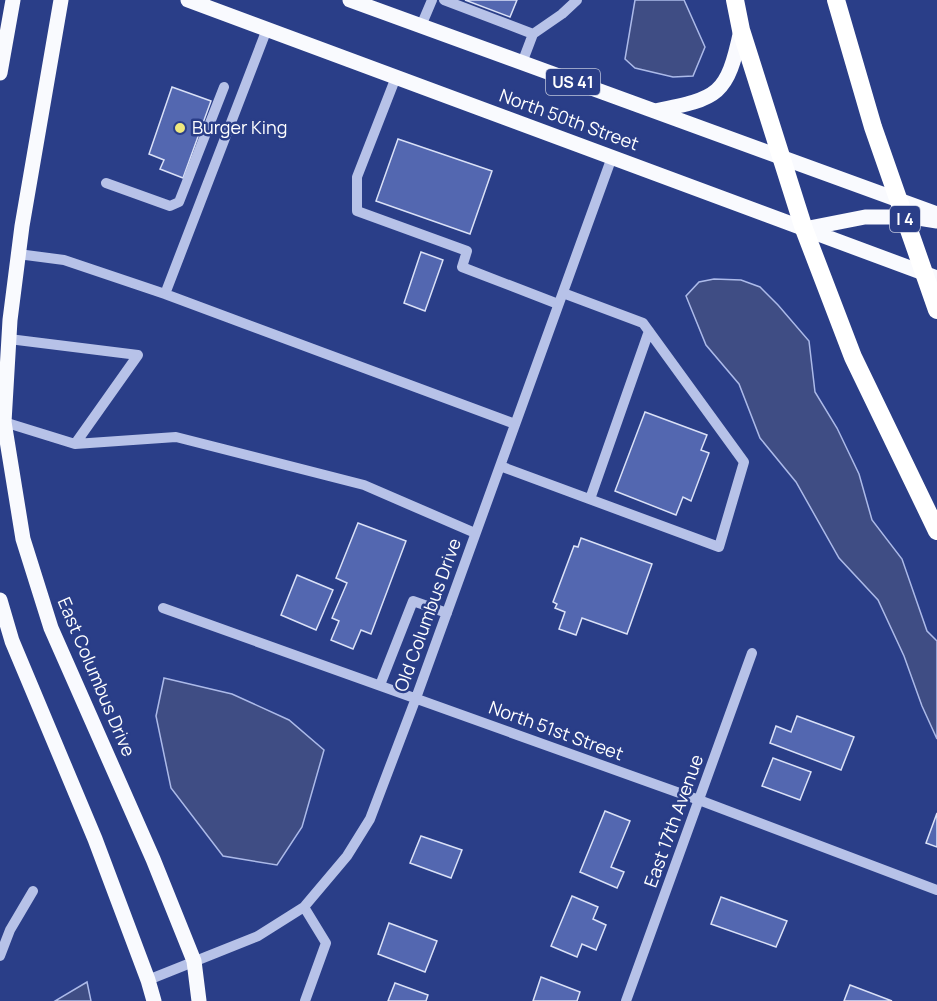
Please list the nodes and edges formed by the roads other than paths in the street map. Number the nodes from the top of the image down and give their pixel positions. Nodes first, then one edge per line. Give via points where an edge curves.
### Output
1 (13, 0) edge
2 (62, 0) edge
3 (188, 0) edge
4 (432, 0) edge
5 (444, 0) edge
6 (577, 0) edge
7 (735, 0) edge
8 (836, 0) edge
9 (359, 2) edge
10 (422, 26) junction
11 (267, 29) junction
12 (741, 30) junction
13 (532, 34) junction
14 (522, 63) junction
15 (0, 73) edge
16 (396, 77) junction
17 (224, 87) dead end
18 (654, 112) junction
19 (612, 157) junction
20 (783, 158) junction
21 (106, 183) dead end
22 (937, 214) edge
23 (937, 221) edge
24 (804, 230) junction
25 (18, 254) junction
26 (937, 278) edge
27 (562, 293) junction
28 (165, 294) junction
29 (558, 304) junction
30 (937, 310) edge
31 (649, 331) junction
32 (9, 339) junction
33 (2, 422) edge
34 (515, 424) junction
35 (75, 444) junction
36 (500, 466) junction
37 (590, 499) junction
38 (937, 531) edge
39 (475, 533) junction
40 (0, 600) edge
41 (163, 608) dead end
42 (447, 613) junction
43 (752, 653) dead end
44 (380, 686) junction
45 (416, 698) junction
46 (699, 800) junction
47 (937, 890) edge
48 (33, 891) dead end
49 (304, 907) junction
50 (0, 956) edge
51 (194, 961) junction
52 (148, 980) junction
53 (154, 1001) edge
54 (199, 1001) edge
55 (305, 1001) edge
56 (626, 1001) edge

1 - 15 main road
2 - 25 main road, East Columbus Drive
3 - 11 main road, North 50th Street
4 - 10 street
5 - 13 street
6 - 13 street
7 - 12 highway
8 - 30 highway, I 4 via 873,127
9 - 10 main road, North 50th Street / US 41
10 - 14 main road, North 50th Street / US 41
11 - 16 main road, North 50th Street
11 - 28 street
12 - 18 main road via 734,62 712,96
12 - 20 highway
13 - 14 street
14 - 18 main road, North 50th Street / US 41
16 - 19 main road, North 50th Street
16 - 29 street via 357,177 357,211 467,251 462,267
17 - 21 street via 179,202 170,206
18 - 20 main road, North 50th Street / US 41
19 - 24 main road, North 50th Street
19 - 27 street, Old Columbus Drive
20 - 22 main road, North 50th Street / US 41
20 - 24 highway
23 - 24 main road via 865,217
24 - 26 main road, North 50th Street
24 - 38 highway via 853,357
25 - 28 street via 64,260
25 - 32 main road, East Columbus Drive
27 - 29 street, Old Columbus Drive
27 - 31 street via 643,323
28 - 34 street
29 - 34 street, Old Columbus Drive
31 - 37 street
31 - 37 street via 744,462 719,547
32 - 33 main road, East Columbus Drive
32 - 35 street via 138,355
33 - 35 street
33 - 51 main road, East Columbus Drive via 23,539 51,628
34 - 36 street, Old Columbus Drive
35 - 39 street via 176,437 364,485
36 - 37 street
36 - 39 street, Old Columbus Drive
39 - 42 street, Old Columbus Drive
40 - 52 main road via 12,641 95,839
41 - 44 street, North 51st Street
42 - 44 street via 413,601
42 - 45 street, Old Columbus Drive
43 - 46 street, East 17th Avenue
44 - 45 street, North 51st Street
45 - 46 street, North 51st Street
45 - 49 street, Old Columbus Drive via 370,819 347,856
46 - 47 street, North 51st Street
46 - 56 street, East 17th Avenue
48 - 50 street
49 - 51 street, Old Columbus Drive via 258,936
49 - 55 street via 326,943
51 - 52 street, Old Columbus Drive
51 - 54 main road, East Columbus Drive
52 - 53 main road

